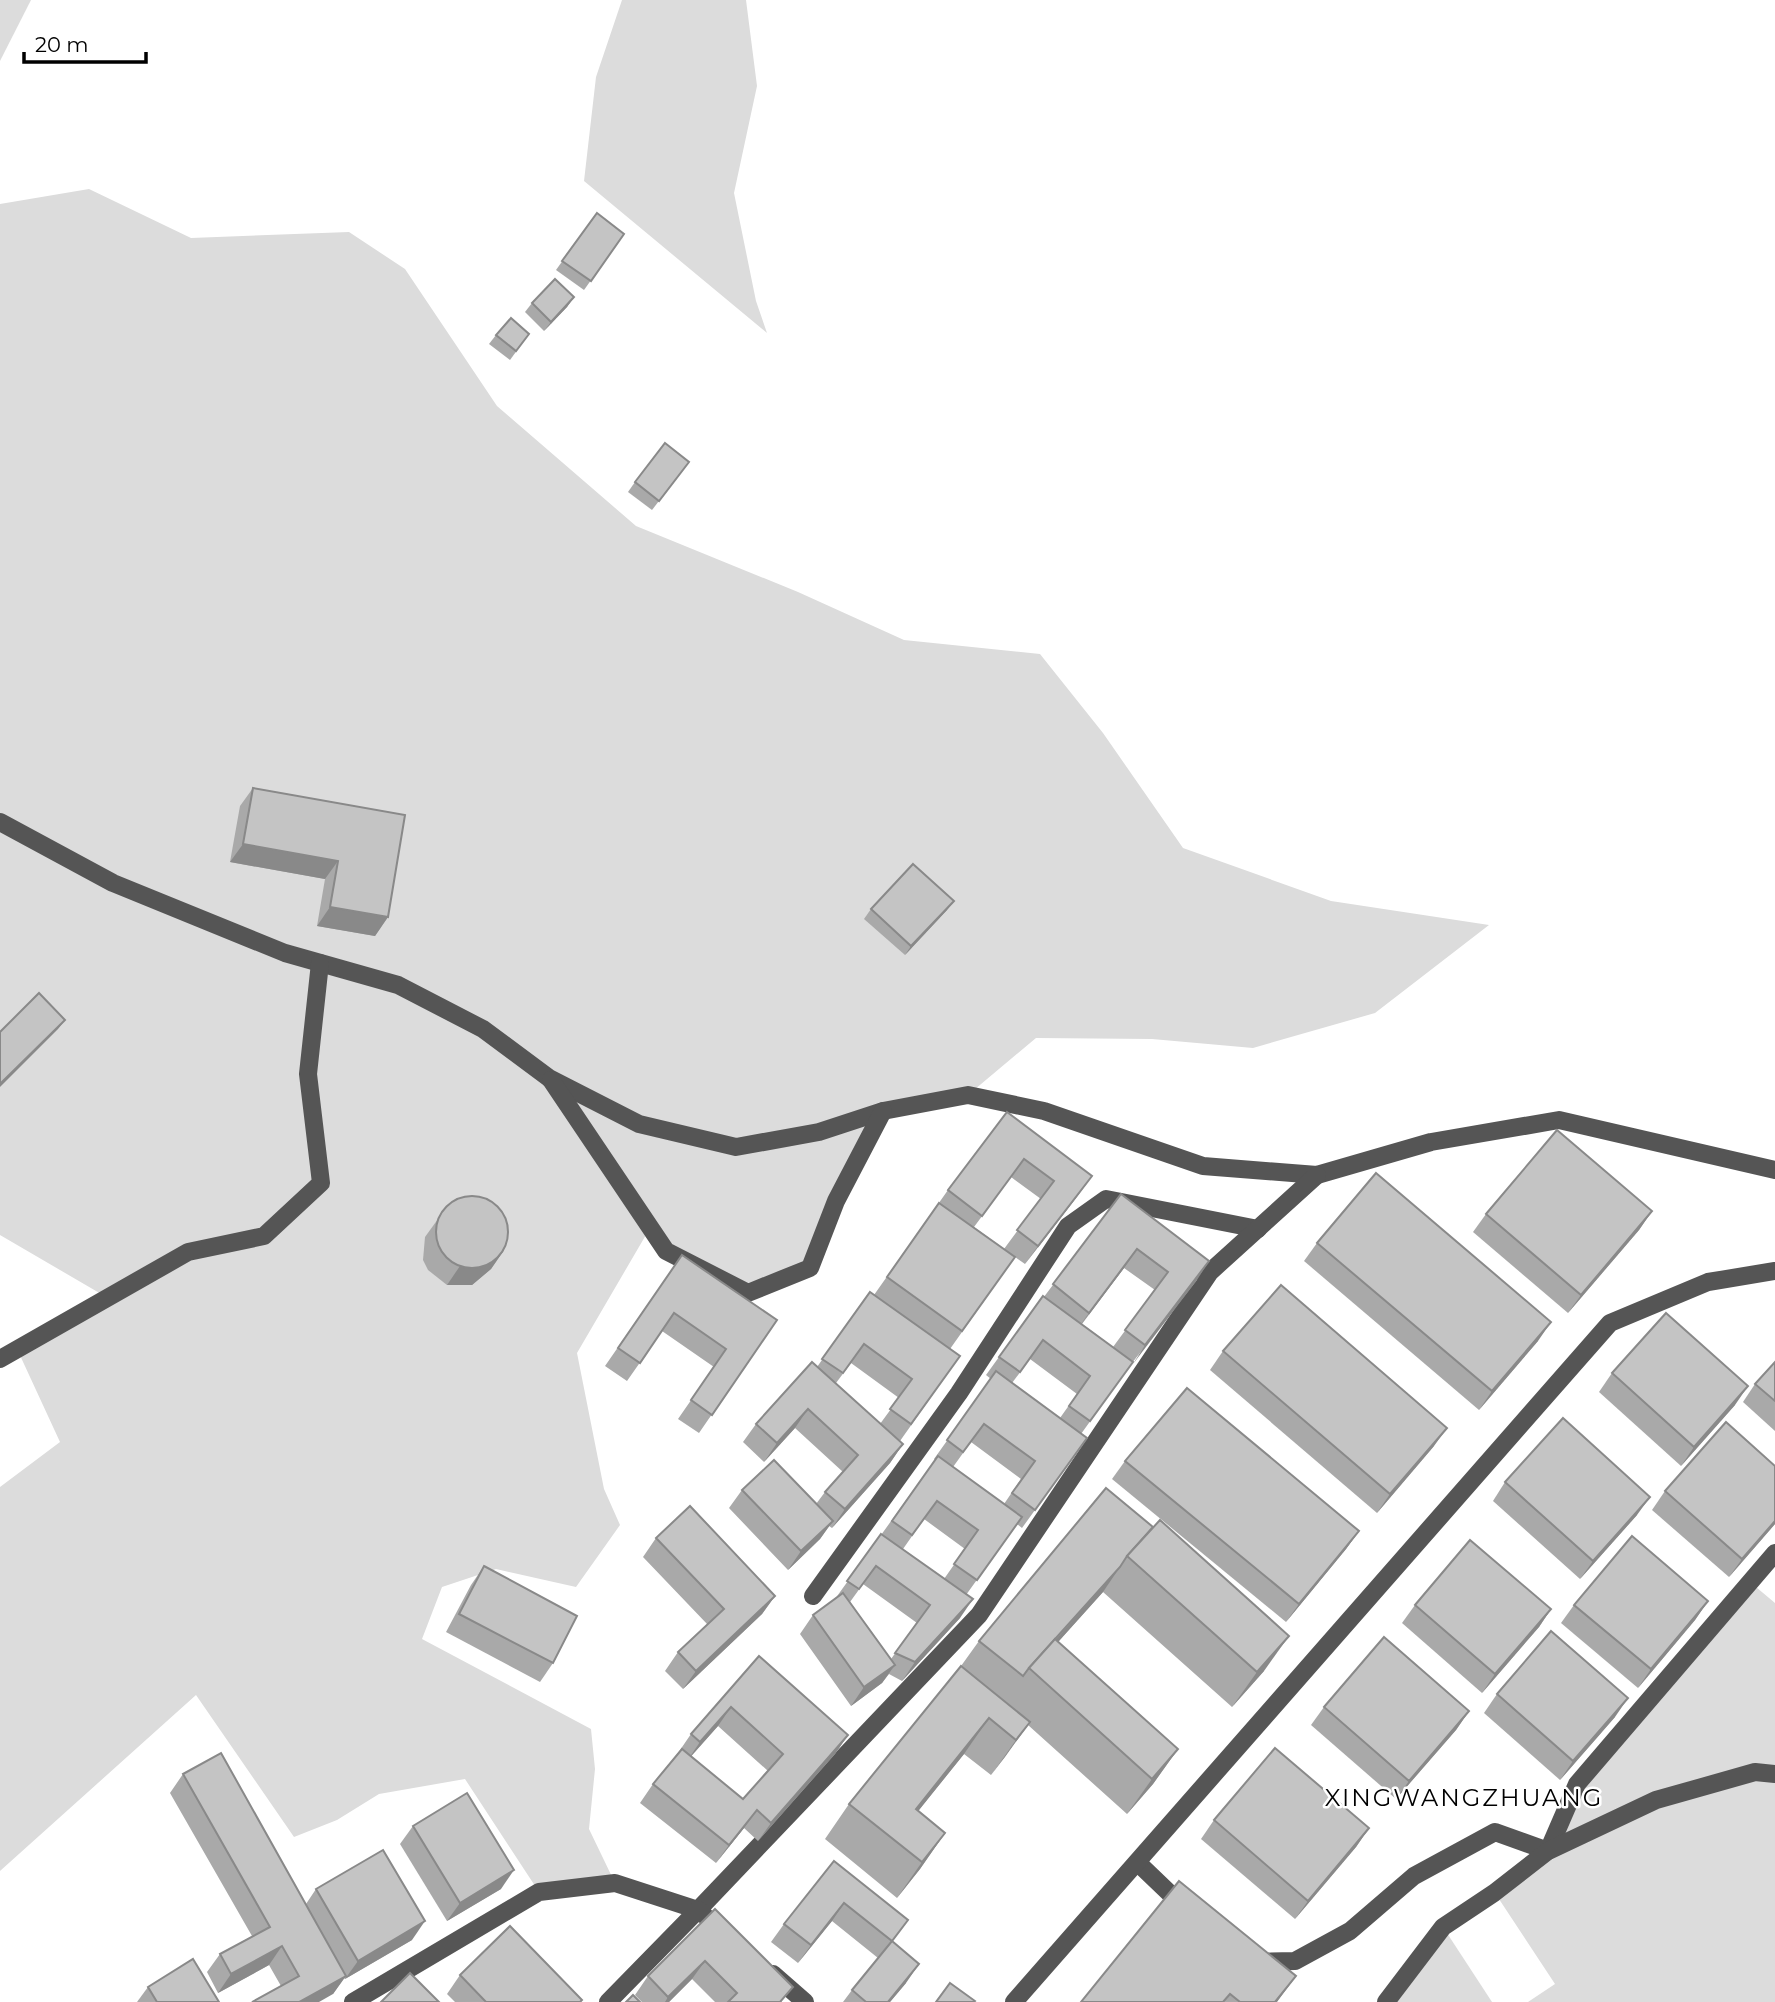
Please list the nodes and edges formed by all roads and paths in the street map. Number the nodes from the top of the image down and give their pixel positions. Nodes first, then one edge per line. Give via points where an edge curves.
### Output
1 (0, 822) edge
2 (320, 963) junction
3 (549, 1078) junction
4 (883, 1111) junction
5 (1775, 1170) edge
6 (1317, 1175) junction
7 (1258, 1229) junction
8 (1775, 1271) edge
9 (0, 1359) edge
10 (1775, 1553) edge
11 (813, 1596) dead end
12 (1775, 1774) edge
13 (1548, 1851) junction
14 (1138, 1863) junction
15 (698, 1910) junction
16 (1195, 1918) edge
17 (718, 1926) edge
18 (1233, 1954) edge
19 (756, 1960) edge
20 (353, 2002) edge
21 (608, 2002) edge
22 (805, 2002) edge
23 (1014, 2002) edge
24 (1386, 2002) edge

1 - 2 street via 113,883
2 - 3 street via 398,985 484,1029
2 - 9 street via 308,1074 321,1183 264,1236 188,1252
3 - 4 street via 639,1124 736,1147 818,1132
3 - 4 street via 666,1251 748,1293 810,1269 836,1201
4 - 6 street via 968,1095 1044,1111 1203,1166
5 - 6 street via 1559,1120 1431,1142
6 - 7 street
7 - 11 street via 1106,1199 1068,1226 959,1393
7 - 15 street via 1210,1272 979,1615
8 - 14 street via 1708,1282 1610,1323
10 - 13 street via 1577,1784
12 - 13 street via 1755,1772 1656,1800
13 - 18 street via 1495,1832 1414,1876 1350,1930 1295,1961 1243,1963
13 - 24 street via 1443,1927
14 - 16 street
14 - 23 street
15 - 17 street
15 - 20 street via 615,1882 539,1892
15 - 21 street
19 - 22 street

